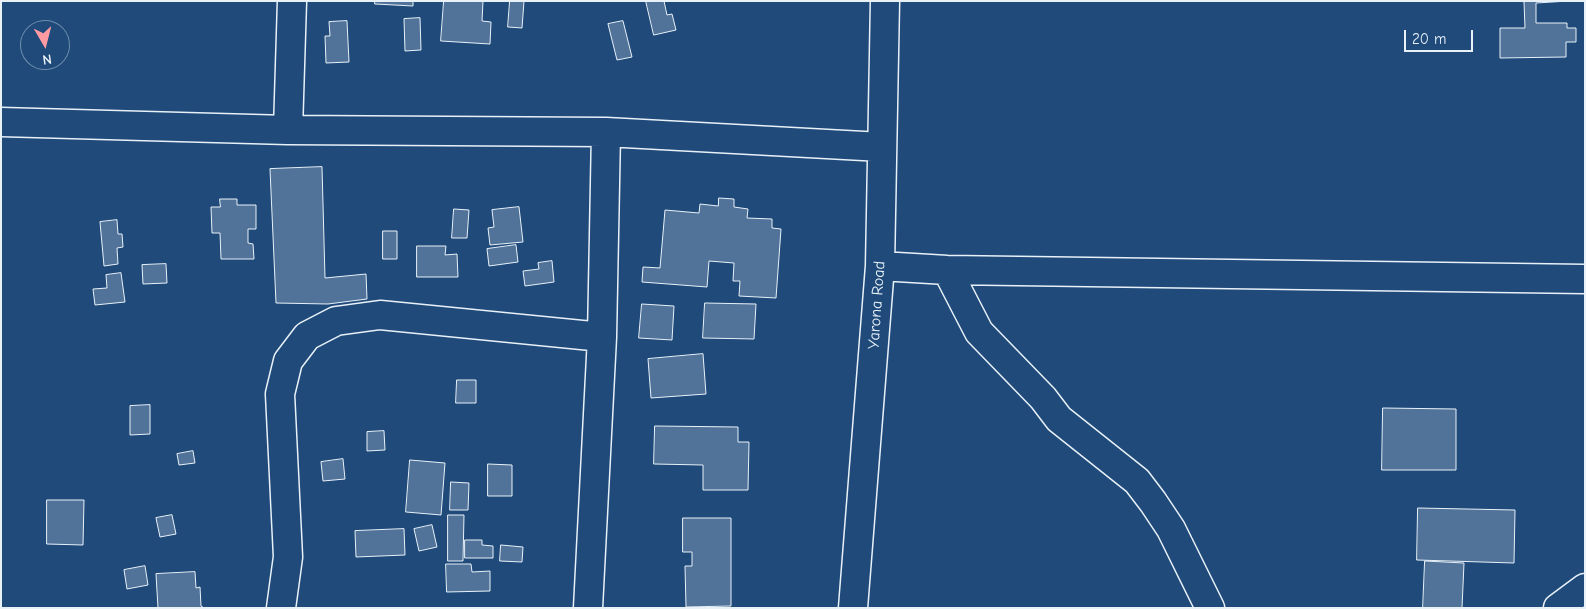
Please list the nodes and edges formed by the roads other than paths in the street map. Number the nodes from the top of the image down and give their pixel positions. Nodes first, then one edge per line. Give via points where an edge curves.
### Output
1 (885, 1) edge
2 (296, 8) edge
3 (1, 122) edge
4 (288, 130) junction
5 (606, 132) junction
6 (882, 147) junction
7 (880, 266) junction
8 (948, 270) junction
9 (1585, 279) edge
10 (602, 337) junction
11 (1585, 588) edge
12 (281, 608) edge
13 (588, 608) edge
14 (853, 608) edge
15 (1210, 608) edge
16 (1558, 608) edge

1 - 6 street, Yarona Road
2 - 4 street
3 - 4 street
4 - 5 street
5 - 6 street
5 - 10 street
6 - 7 street, Yarona Road
7 - 8 street
7 - 14 street, Yarona Road
8 - 9 street
8 - 15 street via 979,332 1059,419 1137,481 1171,529
10 - 12 street via 380,315 336,321 307,336 288,361 280,394 288,557
10 - 13 street
11 - 16 street

